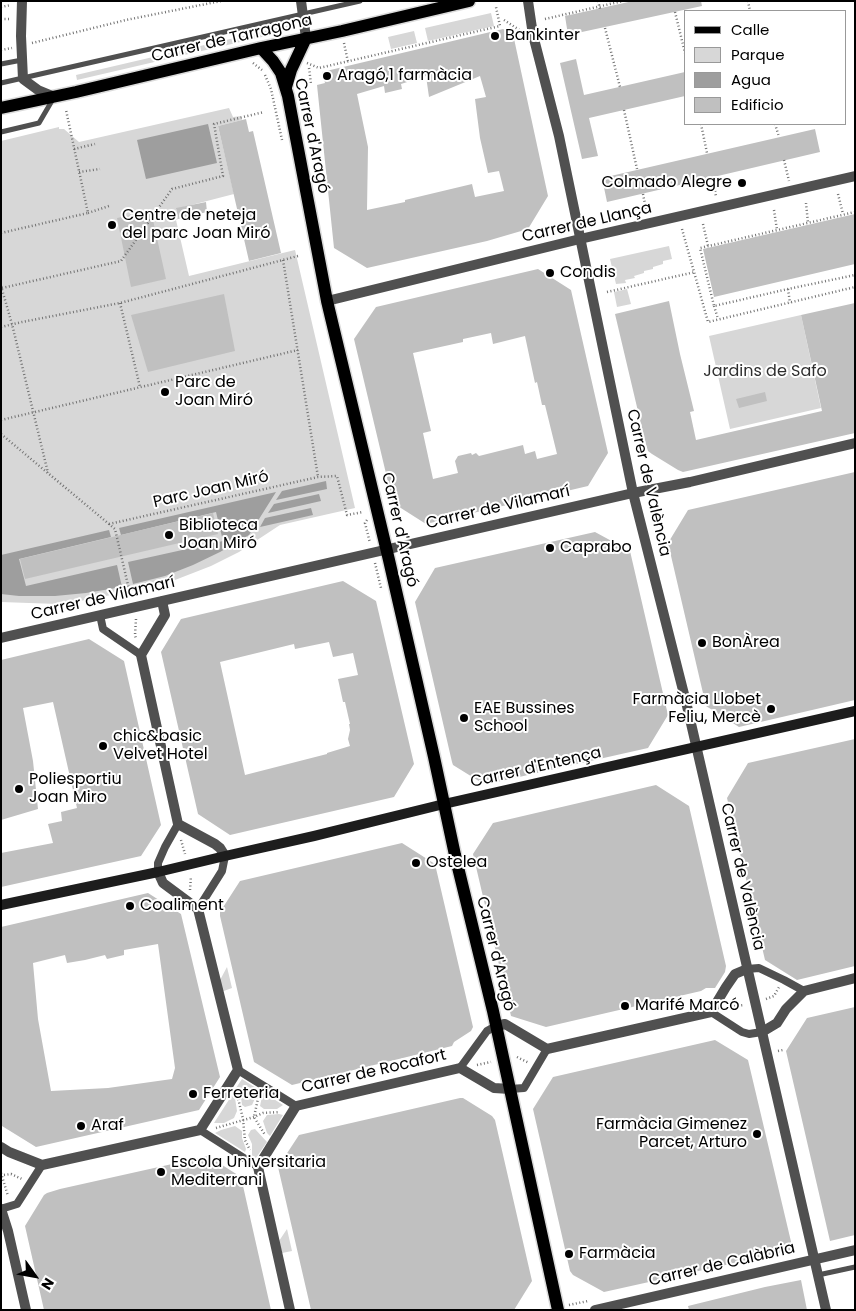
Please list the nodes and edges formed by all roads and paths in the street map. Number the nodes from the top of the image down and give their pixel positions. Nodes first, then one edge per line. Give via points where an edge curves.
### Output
1 (222, 1) edge
2 (301, 1) edge
3 (360, 1) edge
4 (469, 1) edge
5 (528, 1) edge
6 (598, 1) edge
7 (623, 1) edge
8 (16, 3) edge
9 (1, 7) edge
10 (600, 8) junction
11 (496, 9) dead end
12 (675, 12) dead end
13 (303, 14) junction
14 (11, 19) dead end
15 (1, 20) edge
16 (504, 20) dead end
17 (545, 20) dead end
18 (605, 28) dead end
19 (521, 31) dead end
20 (306, 38) junction
21 (33, 43) dead end
22 (345, 45) dead end
23 (13, 48) dead end
24 (260, 48) junction
25 (1, 50) edge
26 (684, 50) edge
27 (22, 60) junction
28 (307, 62) dead end
29 (348, 62) junction
30 (1, 64) edge
31 (308, 68) dead end
32 (23, 78) junction
33 (1, 83) edge
34 (311, 84) dead end
35 (286, 87) junction
36 (620, 88) dead end
37 (55, 97) junction
38 (1, 108) edge
39 (66, 110) dead end
40 (624, 110) dead end
41 (264, 112) dead end
42 (701, 125) edge
43 (776, 125) edge
44 (1, 132) edge
45 (778, 137) dead end
46 (95, 144) dead end
47 (74, 149) junction
48 (707, 153) dead end
49 (784, 160) dead end
50 (100, 169) dead end
51 (637, 169) dead end
52 (79, 172) junction
53 (855, 176) edge
54 (712, 177) dead end
55 (789, 182) dead end
56 (643, 194) dead end
57 (838, 194) dead end
58 (717, 199) dead end
59 (806, 203) dead end
60 (109, 206) dead end
61 (774, 210) dead end
62 (855, 212) edge
63 (88, 213) junction
64 (843, 214) junction
65 (648, 215) dead end
66 (808, 223) junction
67 (703, 224) dead end
68 (682, 229) dead end
69 (777, 230) junction
70 (1, 233) edge
71 (580, 239) junction
72 (708, 246) junction
73 (298, 256) dead end
74 (283, 260) junction
75 (695, 272) junction
76 (855, 275) edge
77 (2, 287) edge
78 (855, 287) edge
79 (788, 289) junction
80 (607, 292) dead end
81 (327, 301) junction
82 (120, 303) junction
83 (790, 303) junction
84 (714, 306) junction
85 (718, 318) junction
86 (12, 324) junction
87 (1, 327) edge
88 (298, 350) junction
89 (140, 387) junction
90 (33, 413) junction
91 (1, 420) edge
92 (1, 434) edge
93 (855, 442) edge
94 (48, 473) junction
95 (318, 477) junction
96 (633, 493) junction
97 (363, 512) dead end
98 (109, 524) junction
99 (386, 549) junction
100 (131, 598) dead end
101 (162, 601) junction
102 (100, 615) junction
103 (1, 638) edge
104 (141, 655) junction
105 (855, 711) edge
106 (697, 747) junction
107 (444, 804) junction
108 (178, 824) junction
109 (225, 856) junction
110 (158, 872) junction
111 (1, 905) edge
112 (198, 909) junction
113 (747, 969) junction
114 (855, 978) edge
115 (784, 980) junction
116 (804, 991) junction
117 (719, 999) junction
118 (766, 999) dead end
119 (748, 1004) dead end
120 (711, 1012) junction
121 (496, 1026) junction
122 (762, 1032) junction
123 (547, 1049) junction
124 (783, 1050) dead end
125 (778, 1051) dead end
126 (460, 1068) junction
127 (238, 1070) junction
128 (263, 1086) junction
129 (510, 1088) junction
130 (296, 1106) junction
131 (240, 1110) dead end
132 (254, 1117) junction
133 (243, 1120) junction
134 (200, 1130) junction
135 (273, 1142) junction
136 (1, 1147) edge
137 (247, 1160) junction
138 (42, 1165) junction
139 (258, 1167) junction
140 (4, 1175) dead end
141 (30, 1184) junction
142 (1, 1209) edge
143 (855, 1250) edge
144 (814, 1259) junction
145 (855, 1267) edge
146 (818, 1276) junction
147 (26, 1310) edge
148 (290, 1310) edge
149 (558, 1310) edge
150 (595, 1310) edge
151 (826, 1310) edge

1 - 21 path
2 - 13 street
3 - 13 lane, Carrer de Tarragona
4 - 20 main road, Carrer de Tarragona
5 - 71 street, Carrer de València
6 - 10 path
7 - 10 path
8 - 9 path
8 - 27 street
10 - 17 path
11 - 29 path via 500,26
12 - 26 path
13 - 20 street
13 - 32 lane, Carrer de Tarragona
14 - 15 path
16 - 19 path
18 - 36 path
20 - 24 main road, Carrer de Tarragona
20 - 35 main road via 290,70
22 - 29 path
23 - 25 path
24 - 35 main road, Carrer d'Aragó via 281,73
24 - 37 main road, Carrer de Tarragona
27 - 30 lane
27 - 32 street
28 - 29 path via 319,68
31 - 34 path
32 - 33 lane, Carrer de Tarragona
32 - 37 street via 38,90
35 - 81 main road, Carrer d'Aragó
37 - 38 main road, Carrer de Tarragona
37 - 44 lane via 39,122
39 - 47 path
40 - 51 path
41 - 77 path via 214,124 223,176 172,189 121,261
42 - 48 path
43 - 45 path
46 - 47 path
47 - 52 path
49 - 55 path
50 - 52 path
52 - 63 path
53 - 71 street, Carrer de Llança
54 - 58 path
56 - 65 path
57 - 64 path
59 - 66 path
60 - 63 path
61 - 69 path
62 - 64 path
63 - 70 path
64 - 66 path
66 - 69 path
67 - 72 path
68 - 75 path
69 - 72 path
71 - 81 street, Carrer de Llança
71 - 96 street, Carrer de València
72 - 84 path via 700,248
73 - 74 path
74 - 82 path
74 - 88 path
75 - 80 path
75 - 85 path via 708,322
76 - 79 path
77 - 86 path
78 - 83 path
79 - 83 path
79 - 84 path
81 - 99 main road, Carrer d'Aragó
82 - 86 path
82 - 89 path
83 - 85 path
84 - 85 path
86 - 87 path
86 - 90 path
88 - 89 path
88 - 95 path
89 - 90 path
90 - 91 path
90 - 94 path
92 - 94 path
93 - 96 street, Carrer de Vilamarí
94 - 98 path
95 - 97 path, Parc Joan Miró via 338,476 347,516
95 - 98 path, Parc Joan Miró
96 - 99 street, Carrer de Vilamarí
96 - 106 street, Carrer de València
98 - 100 path via 115,529
99 - 101 street, Carrer de Vilamarí
99 - 107 main road, Carrer d'Aragó
101 - 102 street, Carrer de Vilamarí
101 - 104 street via 165,615
102 - 103 street, Carrer de Vilamarí
102 - 104 street via 103,629
104 - 108 street
105 - 106 main road, Carrer d'Entença
106 - 107 main road, Carrer d'Entença
106 - 113 street, Carrer de València
107 - 109 main road, Carrer d'Entença
107 - 121 main road, Carrer d'Aragó
108 - 109 street via 215,844
108 - 110 street via 158,863
109 - 110 main road, Carrer d'Entença
109 - 112 street via 222,871
110 - 111 main road, Carrer d'Entença
110 - 112 street via 163,883
112 - 127 street
113 - 115 street via 759,968
113 - 117 street, Carrer de València via 735,974
113 - 122 street, Carrer de València
114 - 116 street
115 - 116 street
115 - 118 path via 774,996
116 - 122 street via 777,1023
117 - 119 path via 734,1006
117 - 120 street
120 - 122 street via 742,1032
120 - 123 street
121 - 123 street, Carrer d'Aragó via 504,1024
121 - 126 street, Carrer de Rocafort via 487,1030
121 - 129 main road, Carrer d'Aragó
122 - 144 street, Carrer de València
123 - 129 street via 524,1088
124 - 125 path
126 - 129 street, Carrer de Rocafort via 494,1088
126 - 130 street, Carrer de Rocafort
127 - 128 street
127 - 134 street
128 - 130 street
128 - 132 path
129 - 149 main road, Carrer d'Aragó
130 - 132 path, Carrer de Rocafort
130 - 135 street, Carrer de Rocafort
131 - 133 path
132 - 133 path, Carrer de Rocafort
132 - 135 path
133 - 134 path, Carrer de Rocafort
133 - 137 path via 245,1140 250,1150
134 - 137 street
134 - 138 street
135 - 139 street, Carrer de Rocafort
136 - 138 street
137 - 139 street
138 - 141 street
139 - 148 street
140 - 141 path via 11,1174
141 - 142 street via 17,1204
142 - 147 street
143 - 144 street, Carrer de Calàbria
144 - 146 street, Carrer de València
144 - 150 street, Carrer de Calàbria
145 - 146 lane
146 - 151 street, Carrer de València

